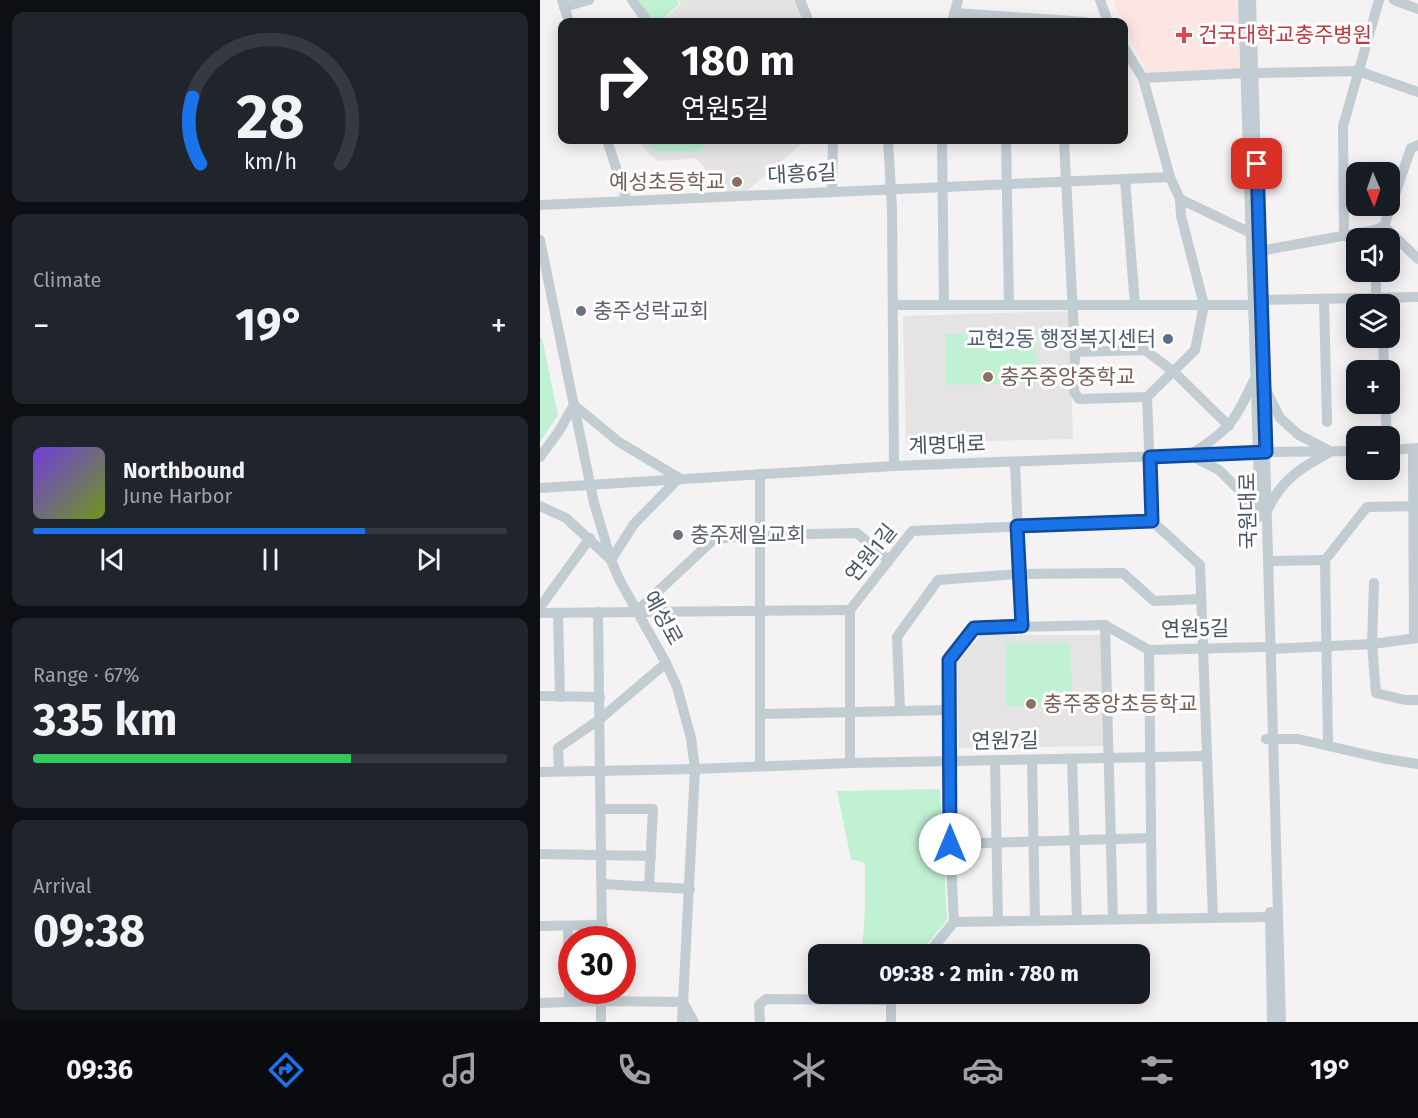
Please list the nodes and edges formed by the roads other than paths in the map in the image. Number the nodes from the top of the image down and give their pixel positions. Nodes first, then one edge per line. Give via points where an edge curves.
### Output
1 (589, 0) edge
2 (632, 0) edge
3 (800, 0) edge
4 (958, 0) edge
5 (1100, 0) edge
6 (1243, 0) edge
7 (1251, 0) edge
8 (1379, 0) edge
9 (1394, 0) edge
10 (563, 4) edge
11 (1418, 9) edge
12 (645, 18) edge
13 (807, 18) edge
14 (953, 18) edge
15 (1107, 18) edge
16 (1128, 56) edge
17 (1358, 71) junction
18 (1250, 73) junction
19 (1143, 78) junction
20 (1418, 92) edge
21 (608, 144) edge
22 (833, 144) edge
23 (888, 144) edge
24 (942, 144) edge
25 (1006, 144) edge
26 (1064, 144) edge
27 (1418, 145) edge
28 (1170, 177) junction
29 (1125, 179) junction
30 (1066, 182) junction
31 (1007, 184) junction
32 (943, 187) junction
33 (889, 190) junction
34 (832, 192) junction
35 (1180, 199) junction
36 (627, 201) junction
37 (540, 205) edge
38 (1380, 228) edge
39 (1251, 233) junction
40 (1344, 236) joint
41 (540, 240) edge
42 (1400, 247) edge
43 (1260, 251) junction
44 (1418, 259) edge
45 (1418, 297) edge
46 (1400, 298) edge
47 (1324, 299) junction
48 (1346, 299) edge
49 (1257, 302) junction
50 (893, 305) junction
51 (944, 305) junction
52 (1009, 305) junction
53 (1073, 305) junction
54 (1135, 305) junction
55 (1204, 305) junction
56 (1075, 352) junction
57 (1174, 372) junction
58 (1259, 382) junction
59 (1147, 397) junction
60 (574, 405) junction
61 (1327, 422) dead end
62 (1229, 426) junction
63 (1415, 448) edge
64 (1400, 449) edge
65 (1346, 451) edge
66 (1262, 452) junction
67 (1331, 452) junction
68 (1189, 455) junction
69 (1150, 457) junction
70 (540, 458) edge
71 (1015, 462) junction
72 (894, 466) junction
73 (760, 474) junction
74 (679, 478) junction
75 (590, 484) junction
76 (540, 488) edge
77 (540, 506) edge
78 (1415, 506) edge
79 (1267, 512) junction
80 (1152, 521) junction
81 (1260, 522) junction
82 (1017, 526) junction
83 (760, 536) junction
84 (590, 538) junction
85 (611, 560) junction
86 (888, 560) junction
87 (1325, 560) junction
88 (1268, 561) junction
89 (1019, 574) junction
90 (1374, 583) dead end
91 (1202, 599) junction
92 (540, 607) edge
93 (850, 610) junction
94 (637, 611) junction
95 (761, 611) junction
96 (598, 612) junction
97 (540, 613) edge
98 (558, 614) junction
99 (1105, 625) junction
100 (1022, 626) junction
101 (1416, 638) edge
102 (1372, 644) junction
103 (1326, 645) junction
104 (1203, 648) junction
105 (1266, 648) junction
106 (1149, 650) junction
107 (666, 663) junction
108 (540, 696) edge
109 (560, 697) junction
110 (600, 697) junction
111 (1418, 700) edge
112 (900, 710) junction
113 (949, 710) junction
114 (850, 712) junction
115 (760, 714) junction
116 (600, 719) junction
117 (1269, 739) junction
118 (1328, 745) junction
119 (1207, 756) junction
120 (1150, 758) junction
121 (1072, 759) junction
122 (1109, 759) junction
123 (995, 760) junction
124 (1032, 760) junction
125 (950, 761) junction
126 (849, 763) junction
127 (1418, 764) edge
128 (760, 766) junction
129 (695, 769) junction
130 (559, 771) junction
131 (601, 771) junction
132 (540, 772) edge
133 (602, 809) junction
134 (1151, 838) junction
135 (1112, 840) junction
136 (1074, 841) junction
137 (1034, 842) junction
138 (997, 843) junction
139 (950, 844) junction
140 (540, 854) edge
141 (602, 854) junction
142 (651, 856) junction
143 (602, 884) junction
144 (649, 886) junction
145 (690, 889) junction
146 (1270, 917) junction
147 (1213, 918) junction
148 (1113, 919) junction
149 (1152, 919) junction
150 (1077, 920) junction
151 (998, 921) junction
152 (1035, 921) junction
153 (954, 922) junction
154 (603, 925) joint
155 (540, 926) edge
156 (558, 926) edge
157 (567, 926) edge
158 (936, 944) edge
159 (636, 998) edge
160 (808, 998) edge
161 (558, 1002) edge
162 (683, 1002) junction
163 (540, 1003) edge
164 (601, 1004) edge
165 (893, 1004) edge
166 (601, 1022) edge
167 (682, 1022) edge
168 (694, 1022) edge
169 (760, 1022) edge
170 (891, 1022) edge
171 (1272, 1022) edge
172 (1281, 1022) edge

1 - 10 street
2 - 12 street
3 - 13 street
4 - 14 street
5 - 15 street
6 - 18 street, 국원대로
7 - 18 street, 국원대로
8 - 17 street
9 - 11 street
16 - 19 street
17 - 18 street
17 - 20 street
17 - 40 street via 1343,126
18 - 19 street
18 - 39 street, 국원대로
18 - 43 street, 국원대로
19 - 28 street
21 - 36 street
22 - 34 street
23 - 33 street
24 - 32 street
25 - 31 street
26 - 30 street
27 - 38 street via 1411,148
28 - 29 street, 대흥6길
28 - 35 street
29 - 30 street, 대흥6길
29 - 54 street
30 - 31 street, 대흥6길
30 - 53 street
31 - 32 street, 대흥6길
31 - 52 street
32 - 33 street, 대흥6길
32 - 51 street
33 - 34 street, 대흥6길
33 - 50 street
34 - 36 street, 대흥6길
35 - 39 street
35 - 55 street
36 - 37 street, 대흥6길
39 - 49 street, 국원대로
40 - 43 street
41 - 60 street, 예성로
42 - 44 street
43 - 49 street, 국원대로
45 - 46 street
47 - 48 street
47 - 49 street
47 - 61 street
49 - 55 street
49 - 58 street, 국원대로
50 - 51 street
50 - 72 street
51 - 52 street
52 - 53 street
53 - 54 street
53 - 56 street
54 - 55 street
55 - 57 street via 1195,350
56 - 57 street via 1144,350
56 - 59 street via 1074,392 1079,399
57 - 59 street
57 - 62 street
58 - 62 street
58 - 66 street, 국원대로
58 - 67 street via 1280,418 1299,435
59 - 69 street
60 - 70 street
60 - 74 street via 619,442
60 - 75 street, 예성로
62 - 68 street
63 - 64 street
63 - 78 street
65 - 67 street, 계명대로
66 - 67 street, 계명대로
66 - 68 street, 계명대로
66 - 79 street, 국원대로
66 - 81 street, 국원대로
67 - 79 street via 1300,468 1276,493
68 - 69 street, 계명대로
68 - 81 street via 1219,470 1243,494
69 - 71 street, 계명대로
69 - 80 street
71 - 72 street, 계명대로
71 - 82 street
72 - 73 street, 계명대로
73 - 74 street, 계명대로
73 - 83 street
74 - 75 street, 계명대로
74 - 85 street via 634,524
75 - 76 street, 계명대로
75 - 85 street, 예성로
77 - 84 street via 566,518
78 - 87 street via 1367,507
78 - 101 street
79 - 88 street, 국원대로
80 - 82 street, 연원1길
80 - 91 street via 1200,565
81 - 105 street, 국원대로
82 - 86 street, 연원1길 via 912,531
82 - 89 street
83 - 86 street via 857,533
83 - 94 street via 714,539
83 - 95 street
84 - 85 street
84 - 92 street
85 - 94 street, 예성로
86 - 93 street, 연원1길
87 - 88 street
87 - 103 street
88 - 105 street, 국원대로
89 - 91 street via 1123,573 1154,601
89 - 100 street
89 - 112 street via 938,580 897,637
90 - 102 street
91 - 104 street
93 - 95 street
93 - 114 street, 연원1길
94 - 95 street
94 - 96 street
94 - 107 street, 예성로
95 - 115 street
96 - 98 street
96 - 110 street
97 - 98 street
98 - 109 street
99 - 100 street
99 - 106 street, 연원5길
99 - 122 street
100 - 113 street via 974,628 949,660
101 - 102 street, 연원5길
102 - 103 street, 연원5길
102 - 111 street via 1376,693
103 - 105 street, 연원5길
103 - 118 street
104 - 105 street, 연원5길
104 - 106 street, 연원5길
104 - 119 street
105 - 117 street, 국원대로
106 - 120 street
107 - 116 street
107 - 129 street, 예성로 via 684,709
108 - 109 street
109 - 110 street
110 - 116 street
112 - 113 street
112 - 114 street
113 - 125 street
114 - 115 street
114 - 126 street, 연원1길
115 - 128 street
116 - 130 street via 558,748
116 - 131 street
117 - 118 street
117 - 146 street, 국원대로
117 - 172 street, 국원대로
118 - 127 street
119 - 120 street, 연원7길
119 - 147 street
120 - 122 street, 연원7길
120 - 134 street
121 - 122 street, 연원7길
121 - 124 street, 연원7길
121 - 136 street
122 - 135 street
123 - 124 street, 연원7길
123 - 125 street, 연원7길
123 - 138 street
124 - 137 street
125 - 126 street, 연원7길
125 - 139 street
126 - 128 street, 연원7길
128 - 129 street, 연원7길
129 - 131 street, 연원7길
129 - 145 street, 예성로
130 - 131 street, 연원7길
130 - 132 street, 연원7길
131 - 133 street
133 - 141 street
133 - 142 street via 653,809
134 - 135 street
134 - 149 street
135 - 136 street
135 - 148 street
136 - 137 street
136 - 150 street
137 - 138 street
137 - 152 street
138 - 139 street
138 - 151 street
139 - 153 street
140 - 141 street
141 - 142 street
141 - 143 street
142 - 144 street
143 - 144 street
143 - 154 street
144 - 145 street
145 - 162 street, 예성로
146 - 147 street
146 - 171 street, 국원대로
147 - 149 street
148 - 149 street
148 - 150 street
150 - 152 street
151 - 152 street
151 - 153 street
153 - 158 street
154 - 157 street
155 - 156 street
159 - 162 street
160 - 169 street via 766,999 759,1005
161 - 163 street
162 - 167 street, 예성로
162 - 168 street
164 - 166 street
165 - 170 street

